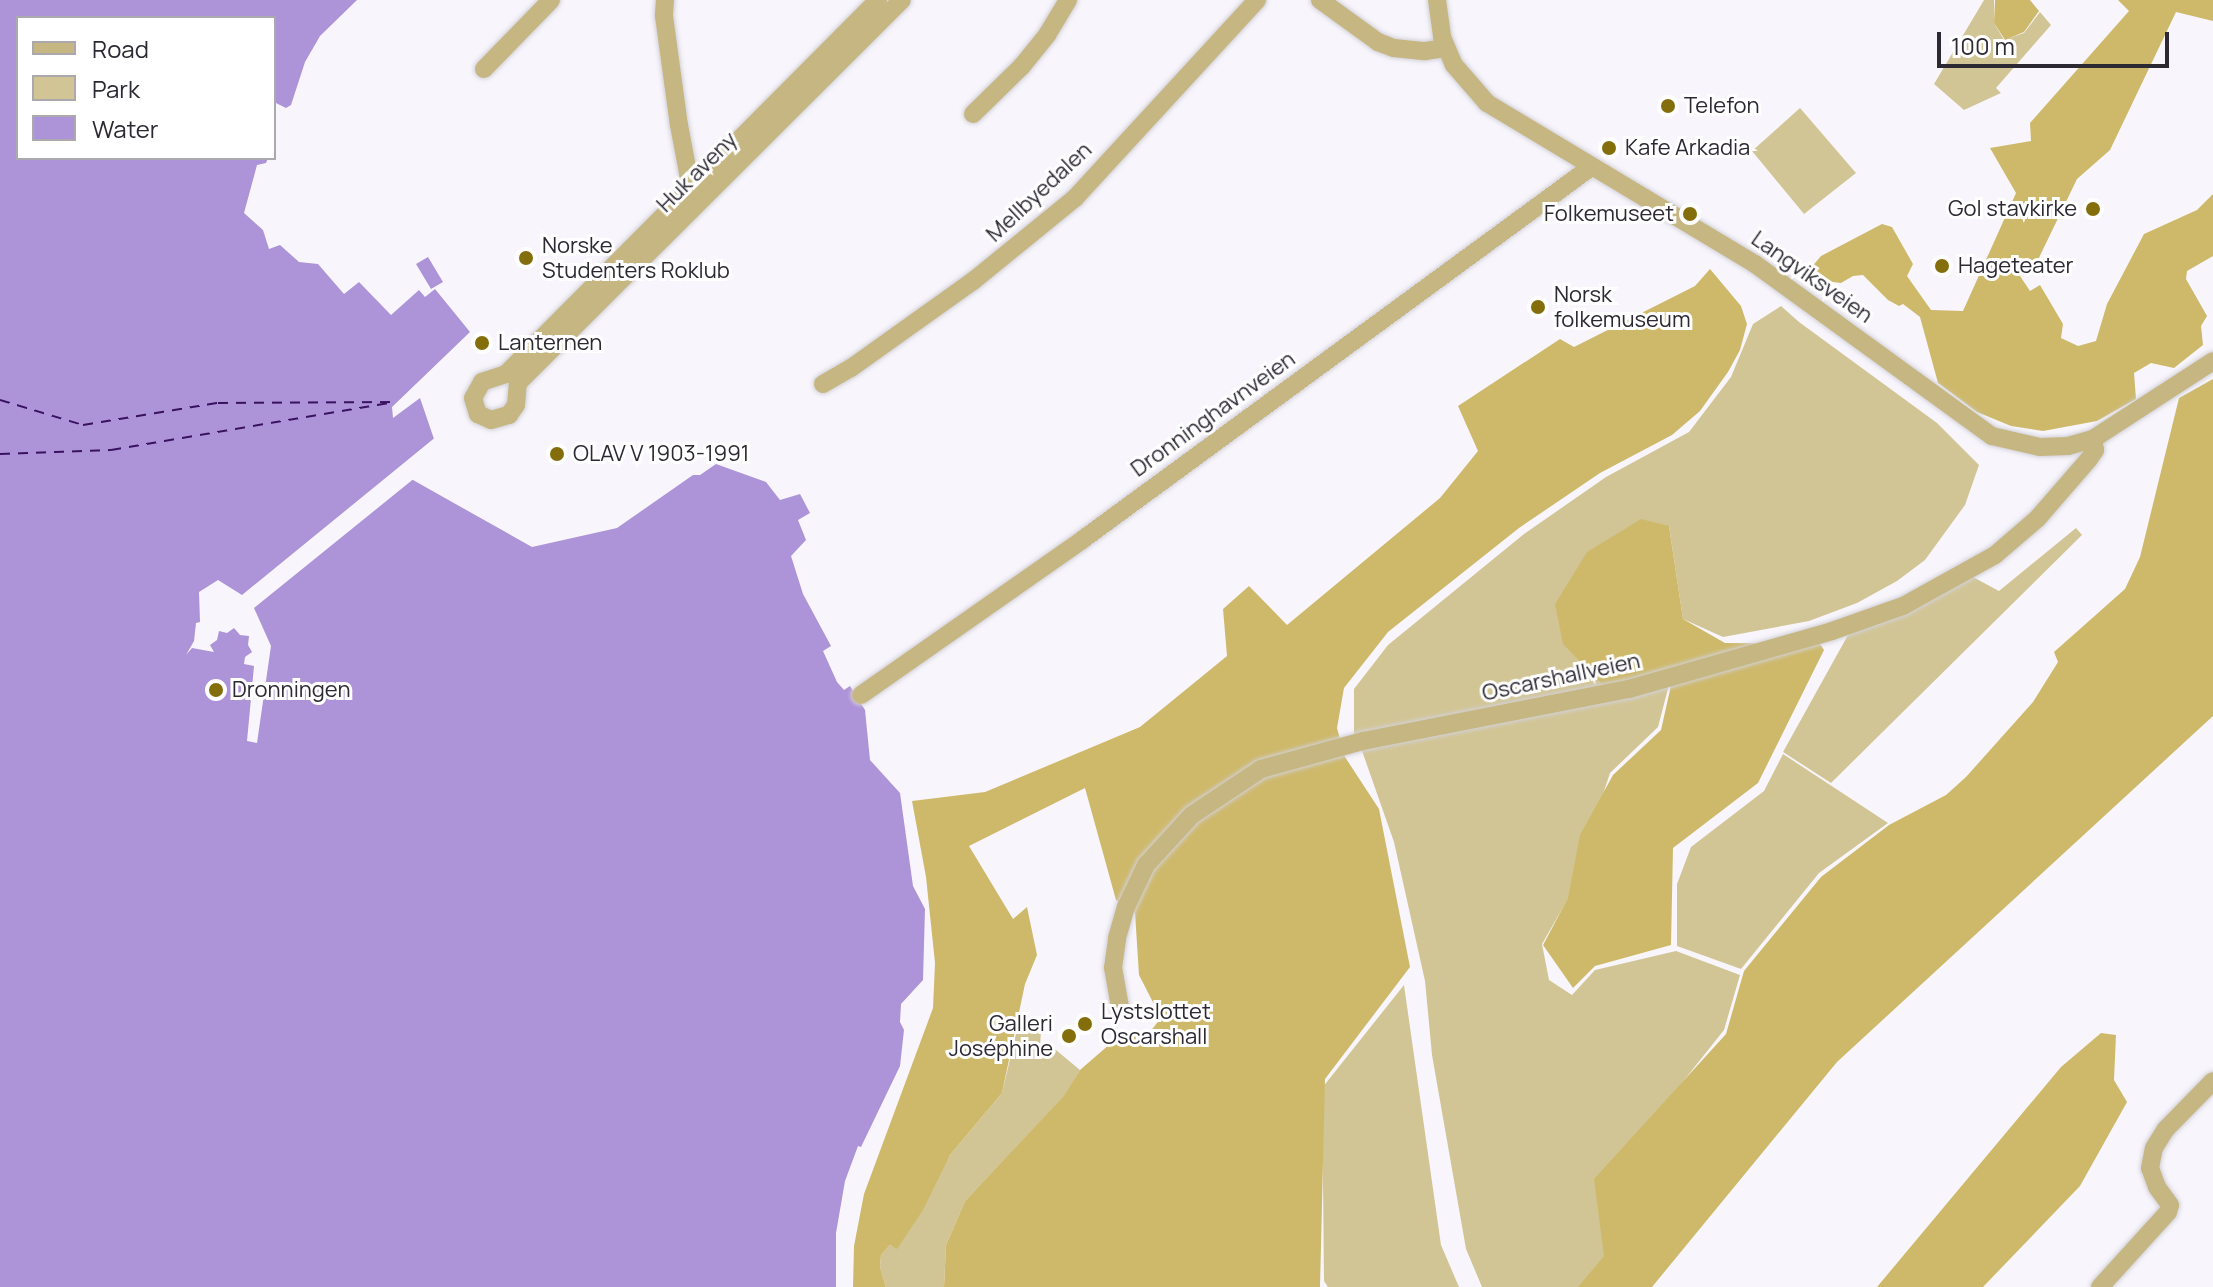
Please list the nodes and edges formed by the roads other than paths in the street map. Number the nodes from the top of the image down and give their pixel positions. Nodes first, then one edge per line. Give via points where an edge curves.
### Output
1 (551, 0) edge
2 (665, 0) edge
3 (878, 0) edge
4 (902, 0) edge
5 (1068, 0) edge
6 (1257, 0) edge
7 (1320, 0) edge
8 (1437, 0) edge
9 (847, 43) junction
10 (1446, 48) junction
11 (484, 69) dead end
12 (973, 114) dead end
13 (1591, 167) junction
14 (700, 191) junction
15 (614, 278) junction
16 (2213, 361) edge
17 (823, 384) dead end
18 (2093, 439) junction
19 (861, 695) dead end
20 (1120, 1007) dead end
21 (2213, 1081) edge
22 (2100, 1287) edge

1 - 11 street
2 - 14 street via 671,79 688,173
3 - 9 street, Huk aveny
4 - 9 street, Huk aveny
5 - 12 street via 1022,66
6 - 17 street, Mellbyedalen via 1066,205 973,281
7 - 10 street via 1386,45
8 - 10 street, Langviksveien
9 - 14 street, Huk aveny
10 - 13 street, Langviksveien via 1462,79 1487,103
13 - 18 street, Langviksveien via 1777,279 1992,436 2040,447
13 - 19 street, Dronninghavnveien
14 - 15 street, Huk aveny
15 - 15 street, Huk aveny via 506,374 482,382 473,398 478,414 491,420 509,415 516,405 518,383
16 - 18 street, Langviksveien
18 - 20 street, Oscarshallveien via 2095,450 2089,459 2037,519 1995,555 1903,606 1629,689 1363,741 1261,769 1192,815 1146,865 1117,938 1113,968
21 - 22 street via 2154,1148 2150,1168 2170,1205 2168,1212

